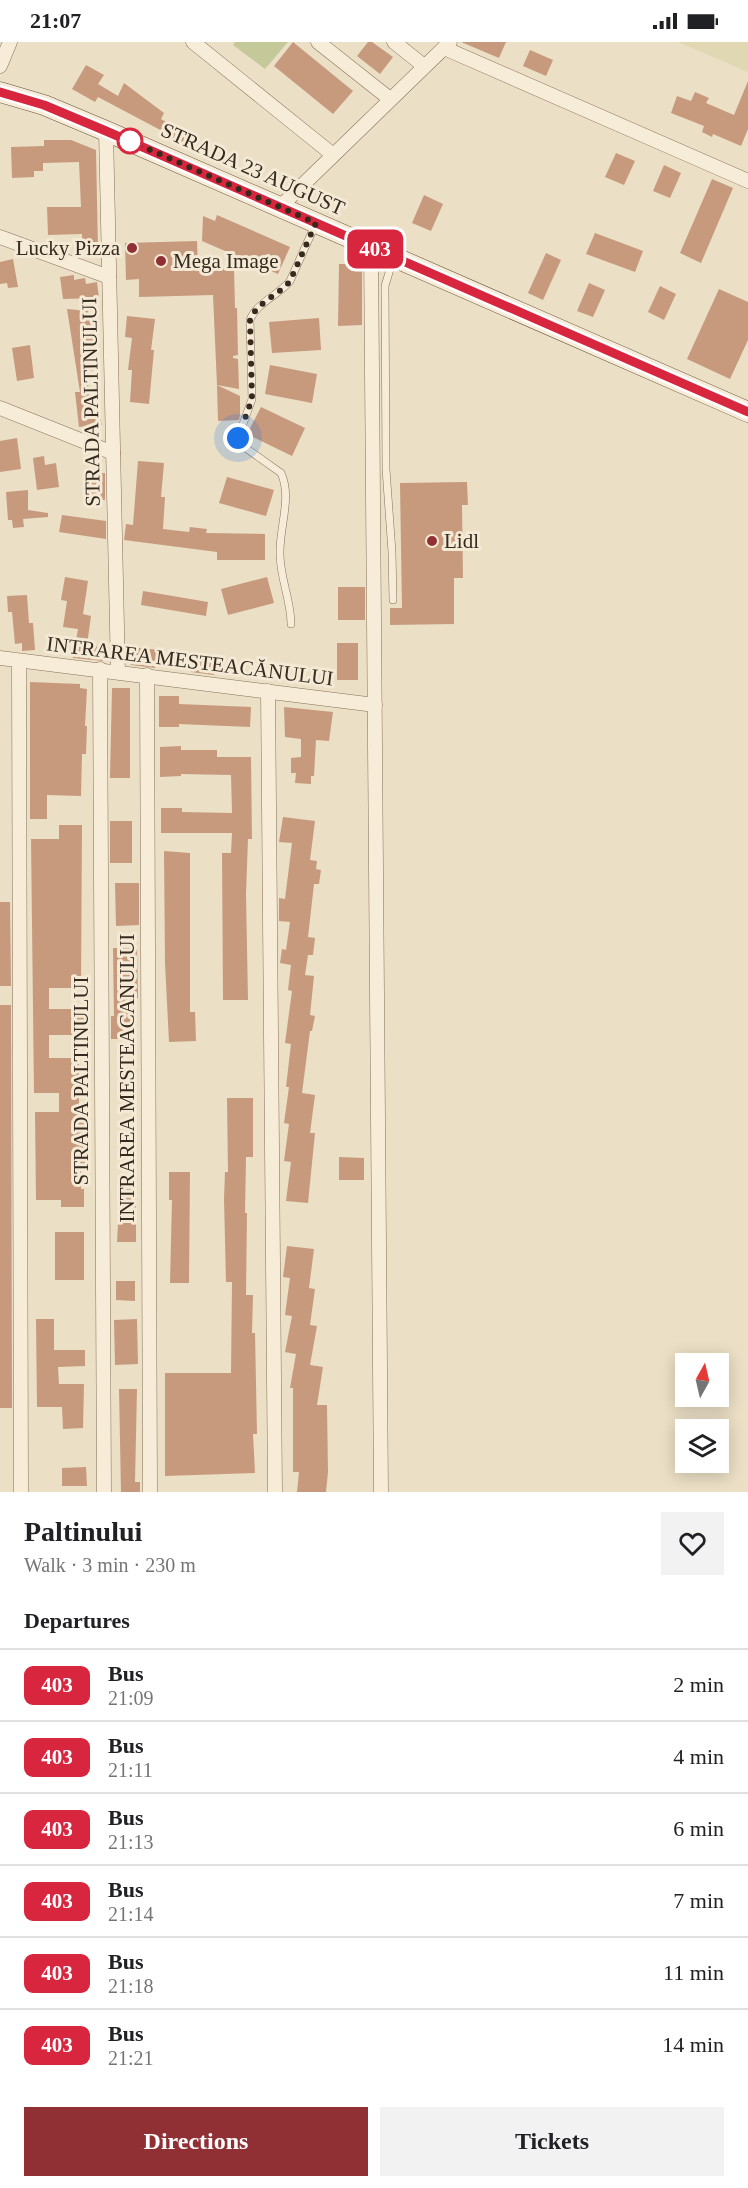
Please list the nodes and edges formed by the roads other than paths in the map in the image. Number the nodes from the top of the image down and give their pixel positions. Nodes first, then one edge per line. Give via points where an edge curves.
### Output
1 (10, 42) edge
2 (193, 42) edge
3 (318, 42) edge
4 (394, 42) edge
5 (447, 45) edge
6 (0, 66) edge
7 (424, 66) junction
8 (0, 92) edge
9 (390, 99) junction
10 (106, 131) junction
11 (332, 154) junction
12 (748, 181) edge
13 (280, 207) junction
14 (316, 223) junction
15 (0, 237) edge
16 (371, 247) junction
17 (394, 257) junction
18 (110, 277) junction
19 (0, 408) edge
20 (748, 412) edge
21 (113, 453) junction
22 (393, 600) dead end
23 (291, 624) dead end
24 (0, 658) edge
25 (19, 661) junction
26 (100, 669) junction
27 (118, 672) junction
28 (147, 675) junction
29 (268, 691) junction
30 (375, 705) junction
31 (149, 1486) edge
32 (21, 1492) edge
33 (104, 1492) edge
34 (274, 1492) edge
35 (381, 1492) edge

1 - 6 street
2 - 11 street
3 - 9 street
4 - 7 street
5 - 7 street
5 - 12 street
7 - 9 street
8 - 10 main road, STRADA 23 AUGUST
9 - 11 street
10 - 13 main road, STRADA 23 AUGUST
10 - 18 street, STRADA PALTINULUI
11 - 13 street
13 - 14 main road, STRADA 23 AUGUST
14 - 16 main road, STRADA 23 AUGUST
14 - 23 lane via 290,281 252,313 252,399 238,438 240,444 281,473 284,480 280,566
15 - 18 street
16 - 17 main road, STRADA 23 AUGUST
16 - 30 street
17 - 20 main road, STRADA 23 AUGUST
17 - 22 lane via 385,286 386,469
18 - 21 street, STRADA PALTINULUI
19 - 21 street
21 - 27 street, STRADA PALTINULUI
24 - 25 street, INTRAREA MESTEACĂNULUI
25 - 26 street, INTRAREA MESTEACĂNULUI
25 - 32 street
26 - 27 street, INTRAREA MESTEACĂNULUI
26 - 33 street, STRADA PALTINULUI
27 - 28 street, INTRAREA MESTEACĂNULUI
28 - 29 street, INTRAREA MESTEACĂNULUI
28 - 31 street, INTRAREA MESTEACANULUI
29 - 30 street, INTRAREA MESTEACĂNULUI
29 - 34 street
30 - 35 street

